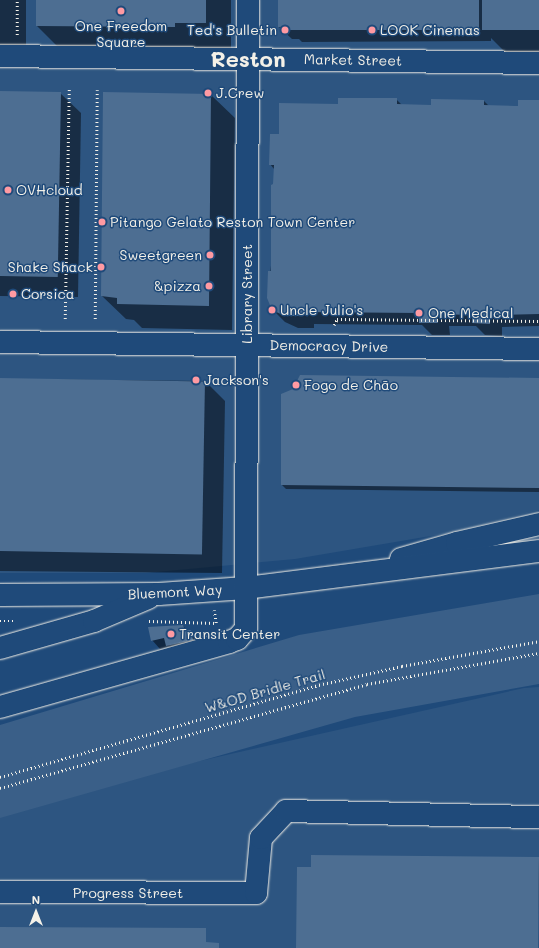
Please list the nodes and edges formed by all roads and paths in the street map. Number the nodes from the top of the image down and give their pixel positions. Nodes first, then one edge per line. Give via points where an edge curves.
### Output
1 (17, 0) edge
2 (248, 0) edge
3 (17, 38) dead end
4 (0, 56) edge
5 (248, 58) junction
6 (539, 63) edge
7 (68, 89) dead end
8 (97, 90) dead end
9 (65, 319) dead end
10 (95, 319) dead end
11 (539, 321) edge
12 (332, 330) dead end
13 (0, 342) edge
14 (247, 346) junction
15 (539, 349) edge
16 (539, 524) edge
17 (539, 551) edge
18 (349, 575) junction
19 (246, 588) junction
20 (159, 594) junction
21 (0, 595) edge
22 (214, 610) dead end
23 (147, 621) dead end
24 (539, 641) edge
25 (0, 648) edge
26 (539, 653) edge
27 (0, 707) edge
28 (0, 777) edge
29 (0, 788) edge
30 (539, 817) edge
31 (0, 892) edge

1 - 3 path
2 - 5 street, Library Street
4 - 5 street, Market Street
5 - 6 street, Market Street
5 - 14 street, Library Street
7 - 9 path
8 - 10 path
11 - 12 path via 337,319
13 - 14 street, Democracy Drive
14 - 15 street, Democracy Drive
14 - 19 street, Library Street
16 - 18 street, Bluemont Way via 458,543
17 - 18 street, Bluemont Way
18 - 19 street, Bluemont Way
19 - 20 street, Bluemont Way
19 - 27 street, Library Street via 246,629 237,639
20 - 21 street, Bluemont Way
20 - 25 street via 94,621
22 - 23 path via 216,623
24 - 28 path, W&OD Bridle Trail via 402,666 323,684
26 - 29 path via 367,684
30 - 31 street, Progress Street via 286,811 261,838 256,893

